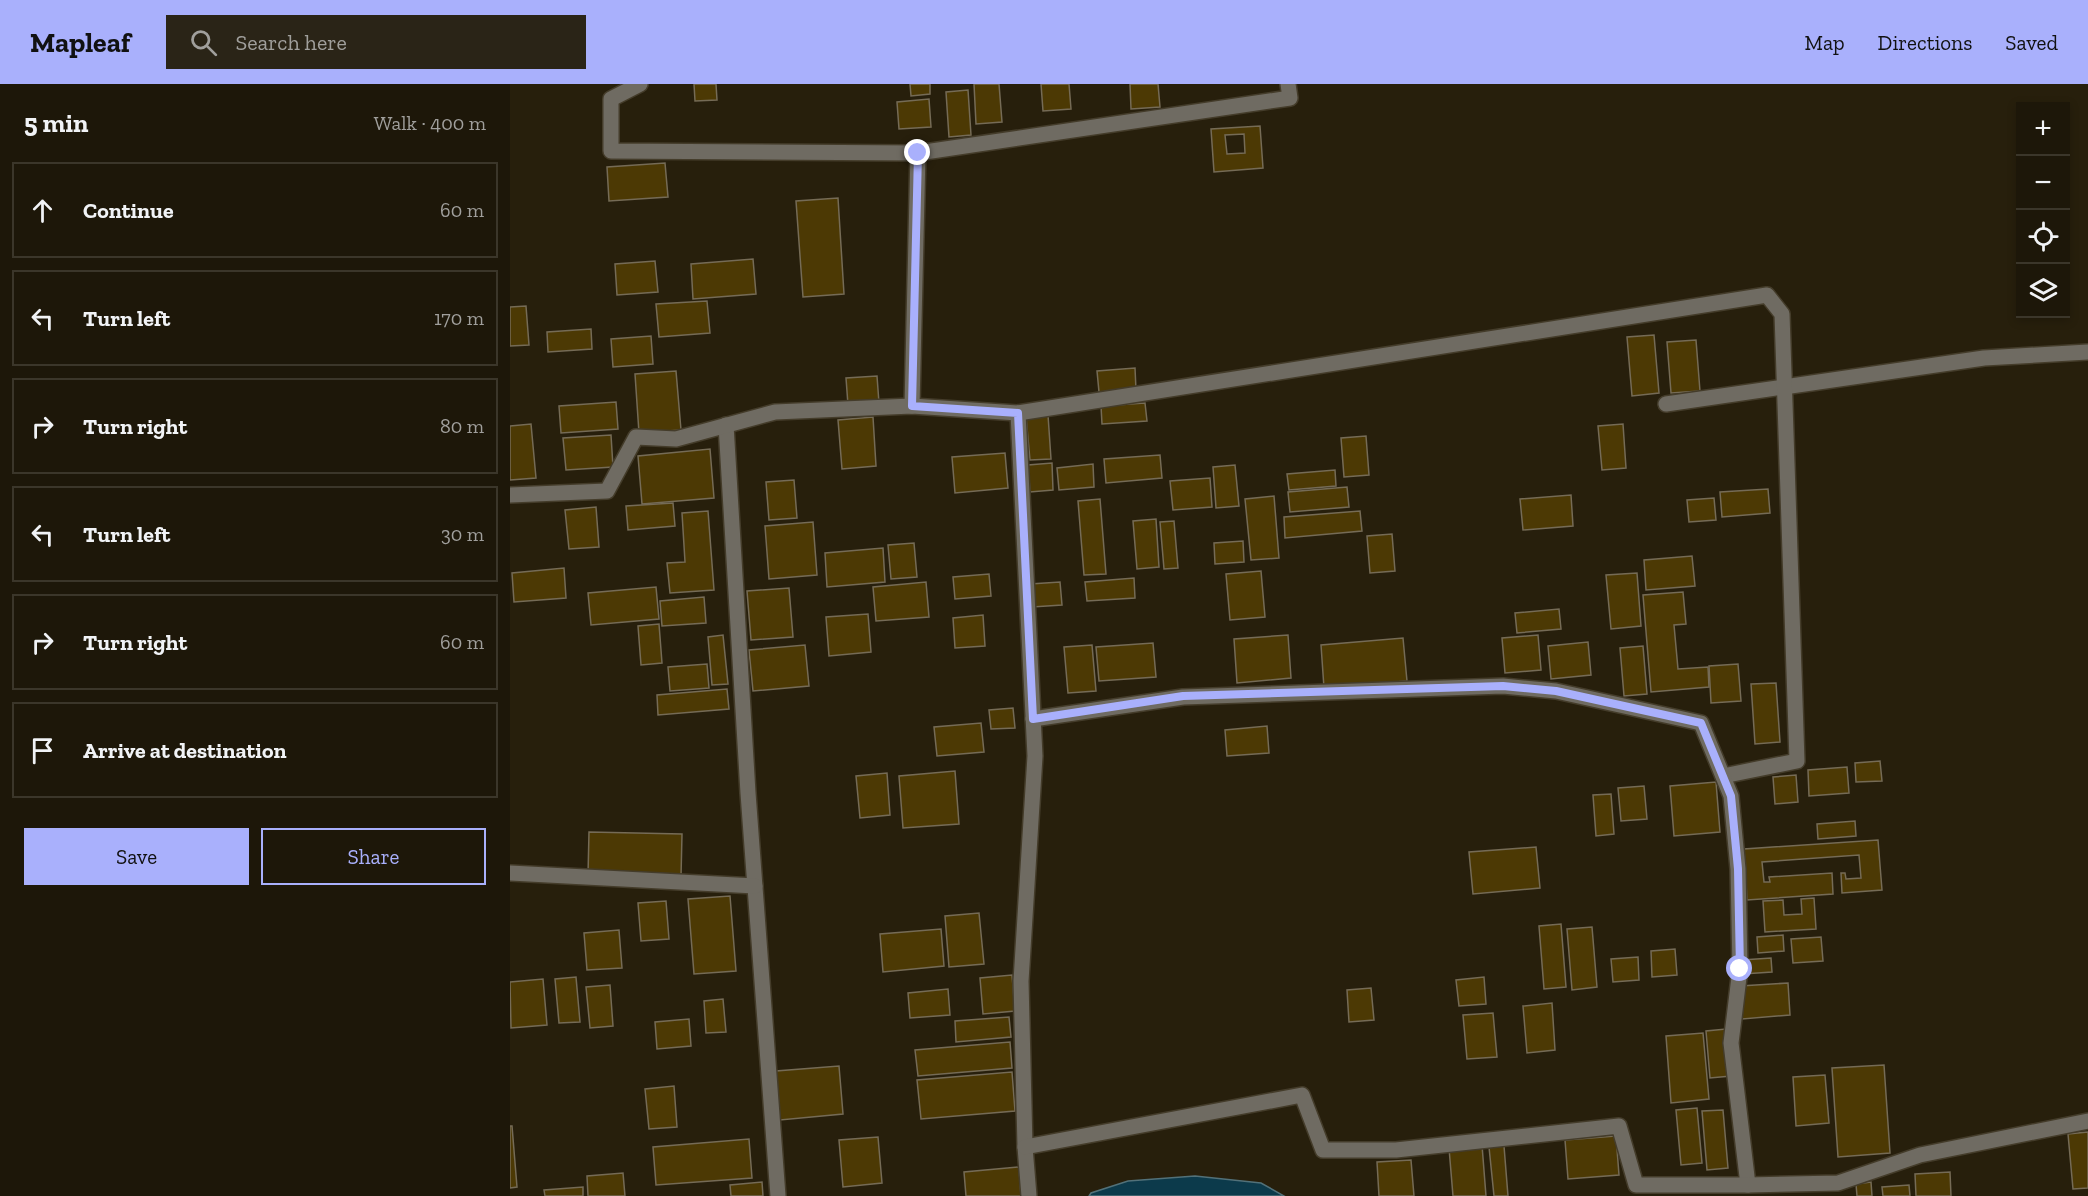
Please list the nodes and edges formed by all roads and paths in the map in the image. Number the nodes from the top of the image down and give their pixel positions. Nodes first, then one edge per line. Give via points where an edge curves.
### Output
1 (640, 84) edge
2 (1288, 84) edge
3 (918, 153) junction
4 (2088, 352) edge
5 (1783, 387) junction
6 (1666, 404) dead end
7 (912, 406) junction
8 (1018, 413) junction
9 (726, 425) junction
10 (510, 495) edge
11 (1033, 719) junction
12 (1723, 776) junction
13 (510, 873) edge
14 (755, 886) junction
15 (2088, 1121) edge
16 (1025, 1147) junction
17 (1748, 1185) junction
18 (778, 1196) edge
19 (1029, 1196) edge

1 - 3 street via 611,99 611,151
2 - 3 street via 1290,99
3 - 7 street
4 - 5 street via 1983,358
5 - 6 street
5 - 8 street via 1782,314 1767,295
5 - 12 street via 1797,761
7 - 8 street
7 - 9 street via 775,412
8 - 11 street
9 - 10 street via 676,439 636,437 607,491
9 - 14 street
11 - 12 street via 1183,696 1503,686 1556,691 1701,723
11 - 16 street via 1035,756 1022,981
12 - 17 street via 1731,796 1738,869 1740,969 1731,1043
13 - 14 street
14 - 18 street
15 - 17 street via 1920,1155 1839,1183
16 - 17 street via 1302,1095 1323,1150 1396,1150 1619,1126 1636,1185
16 - 19 street

